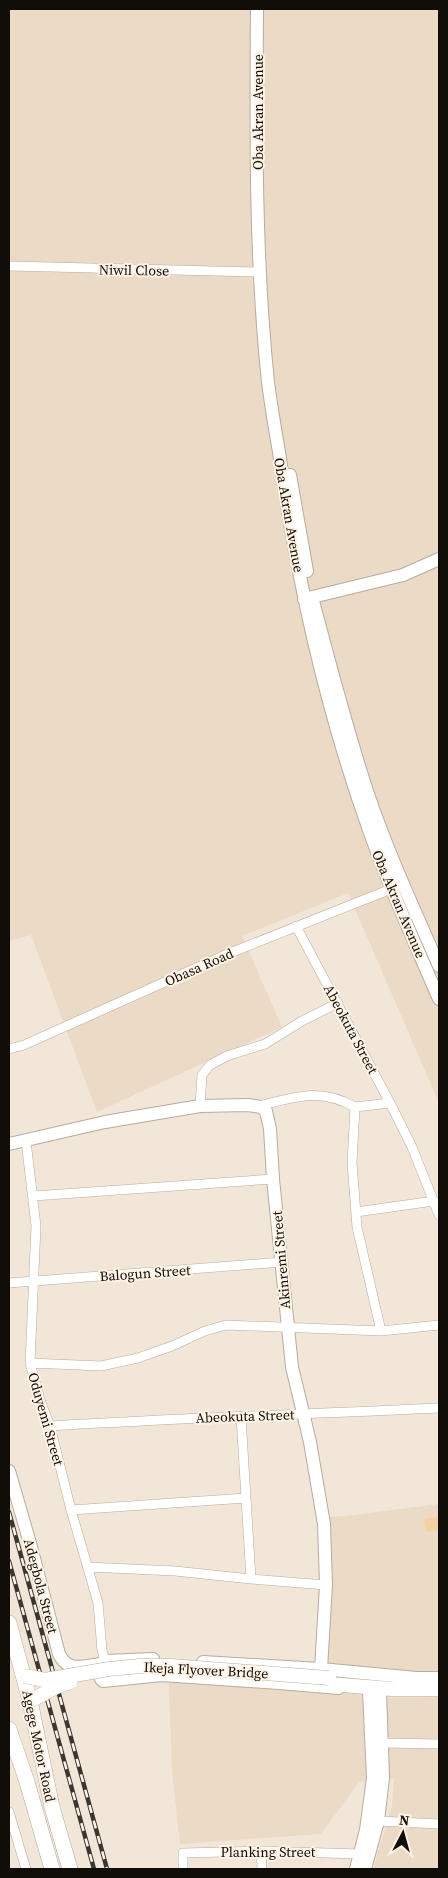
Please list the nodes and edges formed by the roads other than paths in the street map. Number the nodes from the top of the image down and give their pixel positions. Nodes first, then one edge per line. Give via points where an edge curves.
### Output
1 (258, 9) edge
2 (265, 9) edge
3 (9, 266) edge
4 (260, 272) junction
5 (439, 559) edge
6 (308, 598) junction
7 (391, 889) junction
8 (296, 926) junction
9 (439, 966) edge
10 (439, 999) edge
11 (338, 1004) junction
12 (9, 1049) edge
13 (390, 1103) junction
14 (200, 1106) junction
15 (258, 1106) junction
16 (355, 1107) junction
17 (26, 1141) junction
18 (9, 1144) edge
19 (274, 1179) junction
20 (34, 1196) junction
21 (434, 1202) junction
22 (356, 1212) junction
23 (439, 1215) edge
24 (282, 1262) junction
25 (35, 1282) junction
26 (9, 1283) edge
27 (439, 1325) edge
28 (287, 1328) junction
29 (380, 1331) junction
30 (30, 1363) junction
31 (439, 1408) edge
32 (302, 1414) junction
33 (241, 1417) junction
34 (50, 1426) junction
35 (9, 1471) edge
36 (246, 1498) junction
37 (70, 1510) junction
38 (88, 1568) junction
39 (251, 1579) junction
40 (326, 1584) junction
41 (9, 1623) edge
42 (103, 1663) junction
43 (24, 1676) junction
44 (326, 1677) junction
45 (439, 1679) edge
46 (439, 1689) edge
47 (374, 1692) junction
48 (439, 1693) edge
49 (30, 1701) junction
50 (9, 1729) edge
51 (382, 1743) junction
52 (439, 1744) edge
53 (9, 1812) edge
54 (378, 1821) junction
55 (439, 1824) edge
56 (12, 1833) edge
57 (261, 1851) junction
58 (364, 1860) edge
59 (26, 1869) edge
60 (52, 1869) edge
61 (70, 1869) edge
62 (183, 1869) edge
63 (262, 1869) edge
64 (356, 1869) edge

1 - 4 street, Oba Akran Avenue
2 - 6 street, Oba Akran Avenue via 266,216 273,352
3 - 4 street, Niwil Close
4 - 6 street, Oba Akran Avenue via 268,382 287,512
5 - 6 street via 403,575
6 - 7 street, Oba Akran Avenue via 337,729
6 - 9 street, Oba Akran Avenue via 368,794 402,884
7 - 8 street, Obasa Road
7 - 10 street, Oba Akran Avenue
8 - 11 street, Abeokuta Street
8 - 12 street, Obasa Road
11 - 13 street, Abeokuta Street
11 - 14 street via 265,1044 228,1056 210,1066 202,1075
13 - 16 street
13 - 21 street, Abeokuta Street
14 - 15 street
14 - 17 street via 105,1122
15 - 16 street via 295,1097 326,1095
15 - 19 street, Akinremi Street via 266,1111 268,1118
16 - 22 street via 352,1163
17 - 18 street
17 - 20 street, Oduyemi Street
19 - 20 street
19 - 24 street, Akinremi Street
20 - 25 street, Oduyemi Street
21 - 22 street
21 - 23 street, Abeokuta Street
22 - 29 street
24 - 25 street, Balogun Street
24 - 28 street, Akinremi Street
25 - 26 street, Balogun Street
25 - 30 street, Oduyemi Street
27 - 29 street
28 - 29 street
28 - 30 street via 218,1327 138,1358 101,1366
28 - 32 street, Akinremi Street
30 - 34 street, Oduyemi Street
31 - 32 street, Abeokuta Street
32 - 33 street, Abeokuta Street
32 - 40 street, Akinremi Street via 322,1504
33 - 34 street, Abeokuta Street
33 - 36 street
34 - 37 street, Oduyemi Street
35 - 42 street, Adegbola Street via 62,1662 70,1667
36 - 37 street
36 - 39 street
37 - 38 street, Oduyemi Street
38 - 39 street via 175,1571
38 - 42 street, Oduyemi Street via 98,1603
39 - 40 street
40 - 44 street, Akinremi Street
41 - 43 highway, Agege Motor Road
42 - 44 street, Adegbola Street via 162,1659
42 - 47 street via 99,1670 103,1681 162,1675
43 - 44 main road, Ikeja Flyover Bridge, bridge via 45,1680 147,1666
43 - 49 highway, Agege Motor Road
44 - 45 main road via 426,1682
44 - 46 main road via 392,1689
44 - 49 main road, Ikeja Flyover Bridge, bridge via 141,1673 72,1682
47 - 48 street
47 - 51 street
47 - 58 street via 373,1778
49 - 61 highway, Agege Motor Road via 52,1807
50 - 60 highway, Agege Motor Road
51 - 52 street
51 - 54 street via 383,1778
53 - 56 street
54 - 55 street
54 - 58 street
56 - 59 street
57 - 58 street, Planking Street
57 - 62 street, Planking Street via 183,1853
57 - 63 street
58 - 64 street

